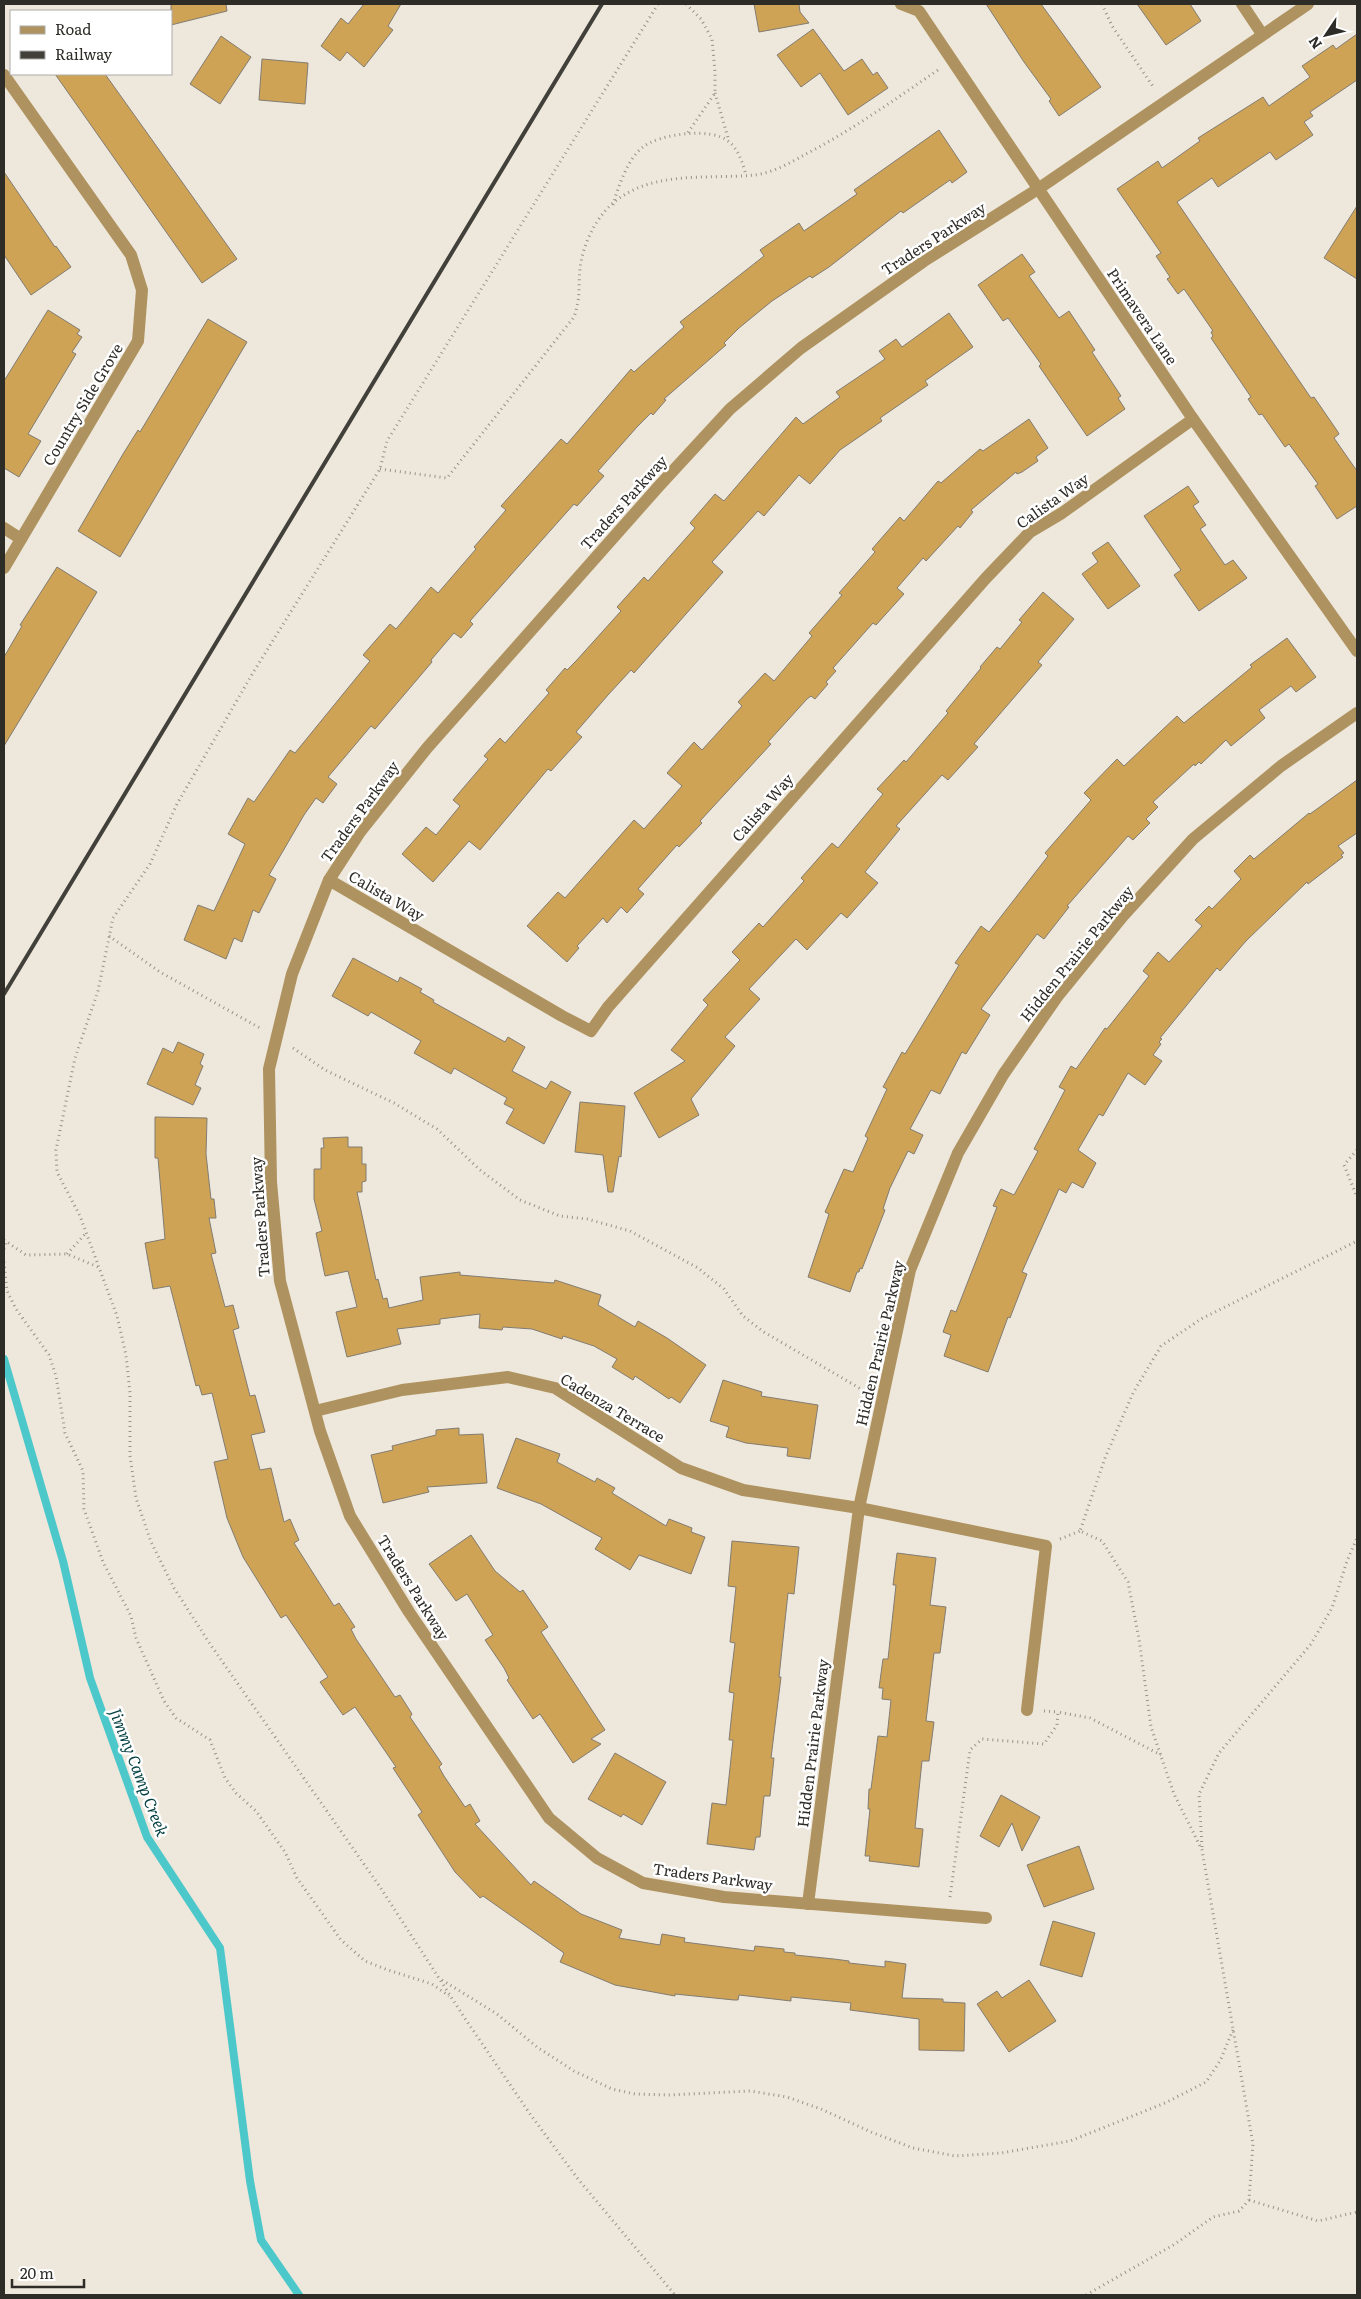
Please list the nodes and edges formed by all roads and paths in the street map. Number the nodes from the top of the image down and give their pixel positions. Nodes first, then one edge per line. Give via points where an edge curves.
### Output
1 (658, 4) edge
2 (686, 4) edge
3 (901, 4) edge
4 (1102, 4) edge
5 (1242, 4) edge
6 (1308, 4) edge
7 (1262, 34) junction
8 (951, 61) junction
9 (4, 75) edge
10 (714, 93) junction
11 (1164, 102) junction
12 (687, 135) junction
13 (729, 141) junction
14 (746, 175) junction
15 (1038, 189) junction
16 (612, 205) junction
17 (1193, 419) junction
18 (380, 469) junction
19 (4, 528) edge
20 (21, 539) junction
21 (4, 568) edge
22 (1357, 651) edge
23 (1357, 712) edge
24 (329, 880) junction
25 (109, 936) junction
26 (276, 1037) junction
27 (1357, 1150) edge
28 (1357, 1197) edge
29 (86, 1233) junction
30 (5, 1241) edge
31 (1357, 1241) edge
32 (4, 1249) edge
33 (67, 1254) junction
34 (4, 1262) edge
35 (99, 1268) junction
36 (882, 1401) junction
37 (315, 1411) junction
38 (859, 1508) junction
39 (1357, 1538) edge
40 (1027, 1710) dead end
41 (1161, 1755) junction
42 (1202, 1850) junction
43 (808, 1904) junction
44 (948, 1915) junction
45 (986, 1918) dead end
46 (439, 1978) junction
47 (452, 1998) junction
48 (1233, 2030) junction
49 (1249, 2200) junction
50 (1357, 2212) edge
51 (675, 2295) edge
52 (1086, 2295) edge

1 - 18 path via 387,441
2 - 10 path via 712,39 716,72
3 - 8 street, Primavera Lane via 919,11
4 - 11 path via 1112,26
5 - 7 street
6 - 7 street, Traders Parkway
7 - 11 street, Traders Parkway
8 - 14 path via 836,139 788,164
8 - 15 street, Primavera Lane
9 - 20 street, Country Side Grove via 132,255 142,290 138,342
10 - 12 path
10 - 13 path
11 - 15 street, Traders Parkway
12 - 13 path via 715,134
12 - 16 path via 666,136 642,147 622,176
13 - 14 path via 743,162
14 - 16 path via 665,179 632,190
15 - 17 street, Primavera Lane
15 - 24 street, Traders Parkway via 924,261 801,348 730,409 427,748 360,832
16 - 18 path via 589,235 580,268 580,300 574,317 447,478
17 - 22 street, Primavera Lane
17 - 24 street, Calista Way via 1062,513 1030,532 953,615 590,1031
18 - 25 path via 254,671 177,804 150,864 113,918
19 - 20 street
20 - 21 street, Country Side Grove
23 - 36 street, Hidden Prairie Parkway via 1281,766 1193,839 1056,997 958,1153 910,1270
24 - 26 street, Traders Parkway via 292,974
25 - 26 path via 160,972
25 - 29 path via 98,991 75,1058 56,1150 57,1172
26 - 36 path via 325,1070 394,1103 438,1129 480,1170 520,1200 560,1216 630,1230 698,1268 724,1289 743,1316 764,1332
26 - 37 street, Traders Parkway via 269,1070 271,1182 280,1281
27 - 28 path via 1344,1165
29 - 33 path
29 - 35 path
30 - 32 path
30 - 33 path via 26,1255
31 - 41 path via 1200,1319 1161,1346 1132,1393 1105,1458 1080,1531 1102,1541 1128,1582 1151,1727
33 - 35 path
34 - 47 path via 7,1291 49,1355 56,1376 65,1433 83,1471 84,1509 103,1562 131,1616 136,1638 164,1701 176,1718 210,1740 225,1778 256,1811 285,1852 297,1878 341,1940 364,1960 432,1984
35 - 46 path via 117,1316 126,1356 130,1393 130,1456 136,1498 154,1549 174,1588 210,1644 380,1887
36 - 38 street, Hidden Prairie Parkway
37 - 38 street, Cadenza Terrace via 402,1390 508,1377 555,1388 681,1468 743,1490
37 - 43 street, Traders Parkway via 350,1516 409,1612 548,1818 597,1858 643,1883 724,1897
38 - 40 street, Cadenza Terrace via 1046,1546
38 - 43 street, Hidden Prairie Parkway
39 - 42 path via 1332,1608 1311,1644 1220,1754 1199,1794
41 - 42 path via 1174,1794
41 - 44 path via 1090,1718 1058,1712 1057,1725 1044,1744 982,1739 970,1750
42 - 48 path
43 - 44 street, Traders Parkway
44 - 45 street, Traders Parkway
46 - 47 path
46 - 48 path via 497,2014 537,2047 574,2071 612,2089 635,2094 668,2095 750,2091 787,2097 913,2148 955,2156 1001,2153 1070,2141 1165,2103 1206,2082 1220,2061
47 - 51 path via 530,2114 578,2178
48 - 49 path via 1253,2144
49 - 50 path via 1318,2221
49 - 52 path via 1239,2211 1213,2217 1175,2244

